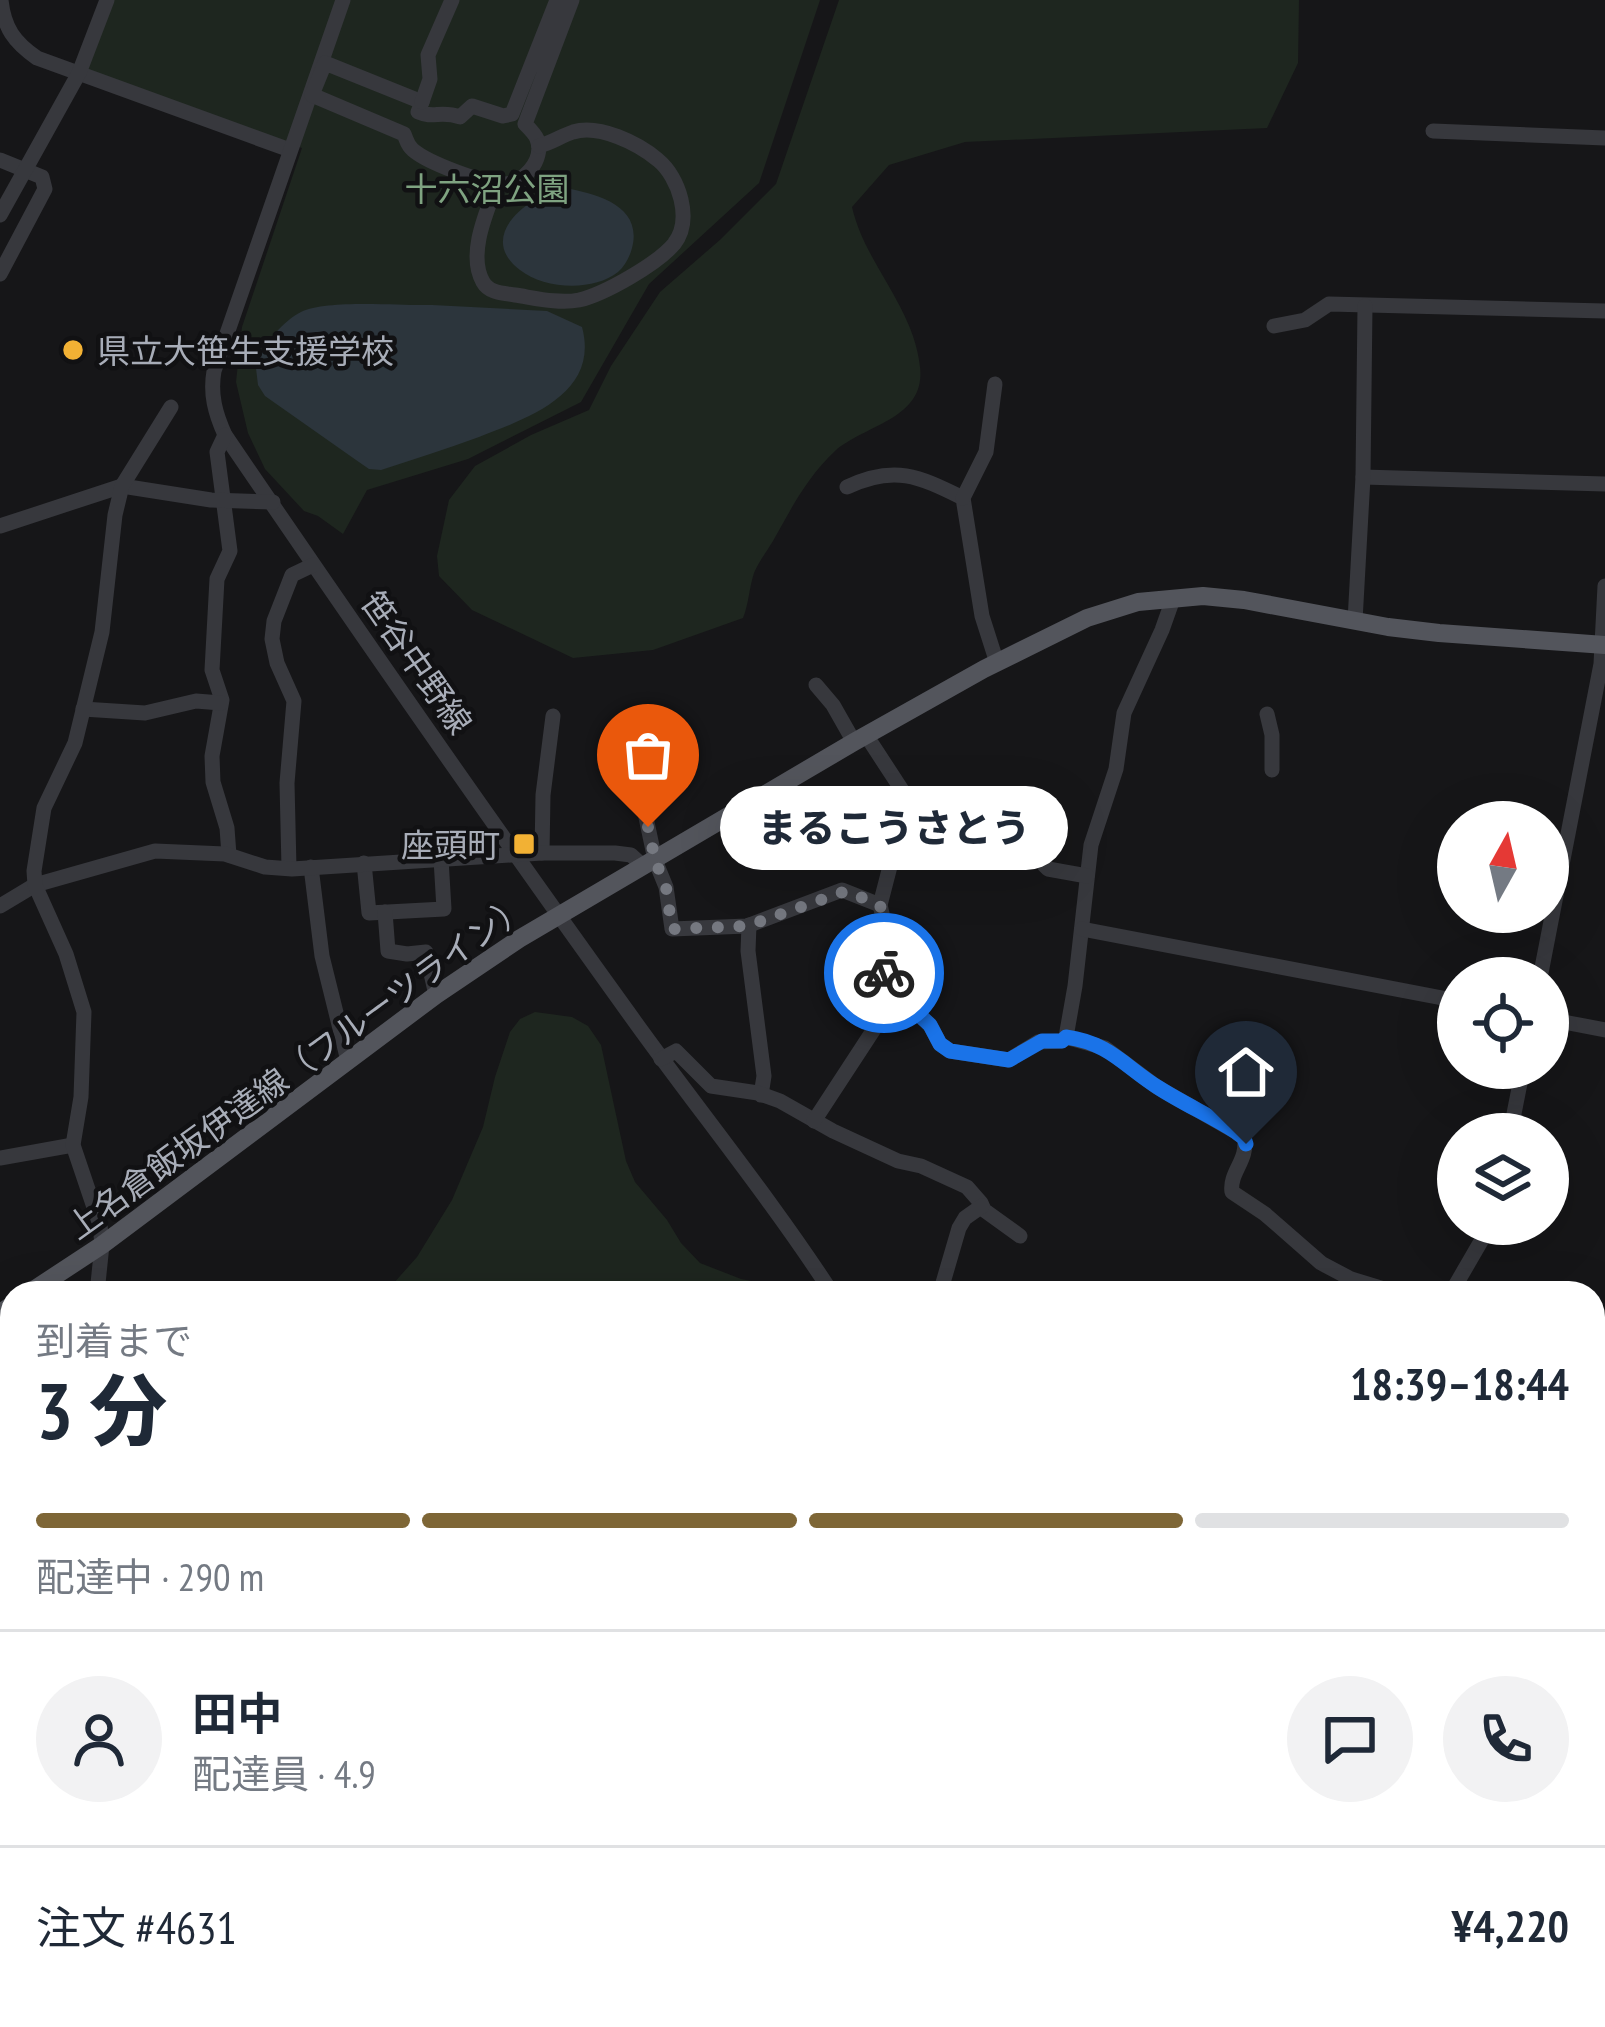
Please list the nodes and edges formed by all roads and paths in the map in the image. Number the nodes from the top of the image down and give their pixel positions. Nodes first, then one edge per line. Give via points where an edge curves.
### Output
1 (1, 0) edge
2 (107, 0) edge
3 (343, 0) edge
4 (452, 0) edge
5 (557, 0) edge
6 (572, 0) edge
7 (79, 73) junction
8 (422, 102) junction
9 (1433, 131) dead end
10 (1605, 138) edge
11 (539, 146) junction
12 (290, 151) junction
13 (0, 160) edge
14 (26, 170) junction
15 (497, 184) junction
16 (0, 215) edge
17 (0, 274) edge
18 (1365, 306) junction
19 (1605, 310) edge
20 (1274, 326) dead end
21 (994, 384) dead end
22 (170, 407) dead end
23 (225, 435) junction
24 (1363, 477) junction
25 (1605, 484) edge
26 (122, 486) junction
27 (848, 487) dead end
28 (963, 498) junction
29 (222, 501) junction
30 (272, 502) junction
31 (0, 526) edge
32 (313, 565) junction
33 (1605, 586) edge
34 (1173, 598) junction
35 (1355, 621) junction
36 (1604, 645) edge
37 (997, 663) junction
38 (816, 685) dead end
39 (221, 703) junction
40 (83, 709) junction
41 (643, 713) dead end
42 (1267, 714) dead end
43 (553, 716) dead end
44 (860, 738) junction
45 (1272, 770) dead end
46 (913, 807) junction
47 (542, 853) junction
48 (514, 854) junction
49 (229, 855) junction
50 (441, 859) junction
51 (364, 862) junction
52 (649, 863) junction
53 (311, 867) junction
54 (289, 868) junction
55 (1087, 876) junction
56 (35, 885) junction
57 (880, 905) junction
58 (0, 906) edge
59 (385, 912) junction
60 (558, 915) junction
61 (749, 925) junction
62 (1082, 928) junction
63 (1544, 957) edge
64 (897, 994) junction
65 (436, 995) junction
66 (1437, 997) edge
67 (1569, 1022) edge
68 (1605, 1030) edge
69 (1066, 1037) junction
70 (661, 1059) junction
71 (348, 1061) junction
72 (761, 1095) junction
73 (814, 1121) junction
74 (74, 1145) junction
75 (0, 1158) edge
76 (982, 1207) junction
77 (1020, 1236) dead end
78 (102, 1245) junction
79 (1479, 1245) edge
80 (46, 1281) edge
81 (98, 1281) edge
82 (824, 1281) edge
83 (943, 1281) edge
84 (1358, 1281) edge
85 (1458, 1281) edge

1 - 7 street via 15,43
2 - 7 street
3 - 12 street, 笹谷中野線
4 - 8 street via 428,55
5 - 8 street via 512,114 472,106 460,117 430,117 418,112
6 - 11 street via 525,124
7 - 12 street
7 - 14 street
8 - 15 street via 325,63 311,95 404,134 412,149 435,161
9 - 10 street
11 - 15 street via 526,175
11 - 15 street via 574,131 608,134 659,161 679,188 673,244 586,298 498,293 486,288 478,263
12 - 23 street, 笹谷中野線 via 214,370
13 - 14 street
14 - 16 street
14 - 17 street via 42,177 45,189
18 - 19 street
18 - 20 street via 1329,304
18 - 24 street
21 - 28 street via 986,452
22 - 26 street
23 - 29 street via 218,452
23 - 30 street, 笹谷中野線
24 - 25 street
24 - 35 street
26 - 29 street
26 - 31 street
26 - 40 street
27 - 28 street via 909,474
28 - 37 street
29 - 30 street
29 - 39 street via 230,551 217,579 212,670
30 - 32 street, 笹谷中野線
32 - 48 street, 笹谷中野線
32 - 54 street via 292,575 272,639 294,701
33 - 36 street
34 - 35 main road, 上名倉飯坂伊達線（フルーツライン） via 1225,598
34 - 37 main road, 上名倉飯坂伊達線（フルーツライン） via 1100,613
34 - 55 street via 1124,713
35 - 36 main road, 上名倉飯坂伊達線（フルーツライン）
36 - 63 street
37 - 44 main road, 上名倉飯坂伊達線（フルーツライン）
38 - 44 street
39 - 40 street via 145,713
39 - 49 street via 213,782
40 - 56 street via 44,808
41 - 52 street
42 - 45 street
43 - 47 street
44 - 46 street
44 - 52 main road, 上名倉飯坂伊達線（フルーツライン）
46 - 55 street via 1031,831 1044,841 1048,869
46 - 57 street
47 - 48 street
47 - 52 street via 615,853
48 - 50 street
48 - 60 street, 笹谷中野線
49 - 54 street
49 - 56 street via 155,851
50 - 51 street
50 - 59 street via 444,909
51 - 53 street
51 - 59 street via 369,913
52 - 60 main road, 上名倉飯坂伊達線（フルーツライン）
52 - 61 street via 666,887 672,929
53 - 54 street
53 - 71 street
55 - 62 street
56 - 58 street
56 - 74 street via 84,1012
57 - 61 street via 842,890
57 - 64 street via 882,968
59 - 65 street via 388,951 426,952
60 - 65 main road, 上名倉飯坂伊達線（フルーツライン）
60 - 70 street, 笹谷中野線
61 - 72 street
62 - 66 street
62 - 69 street
64 - 69 street via 950,1051 1009,1060
64 - 73 street
65 - 71 main road, 上名倉飯坂伊達線（フルーツライン）
67 - 68 street
69 - 84 street via 1105,1048 1244,1138 1232,1192
70 - 72 street via 676,1051 711,1086
70 - 82 street, 笹谷中野線
71 - 78 main road, 上名倉飯坂伊達線（フルーツライン）
72 - 73 street
73 - 76 street via 968,1187
74 - 75 street
74 - 78 street
76 - 77 street
76 - 83 street via 958,1228
78 - 80 main road, 上名倉飯坂伊達線（フルーツライン）
78 - 81 street
79 - 85 street

